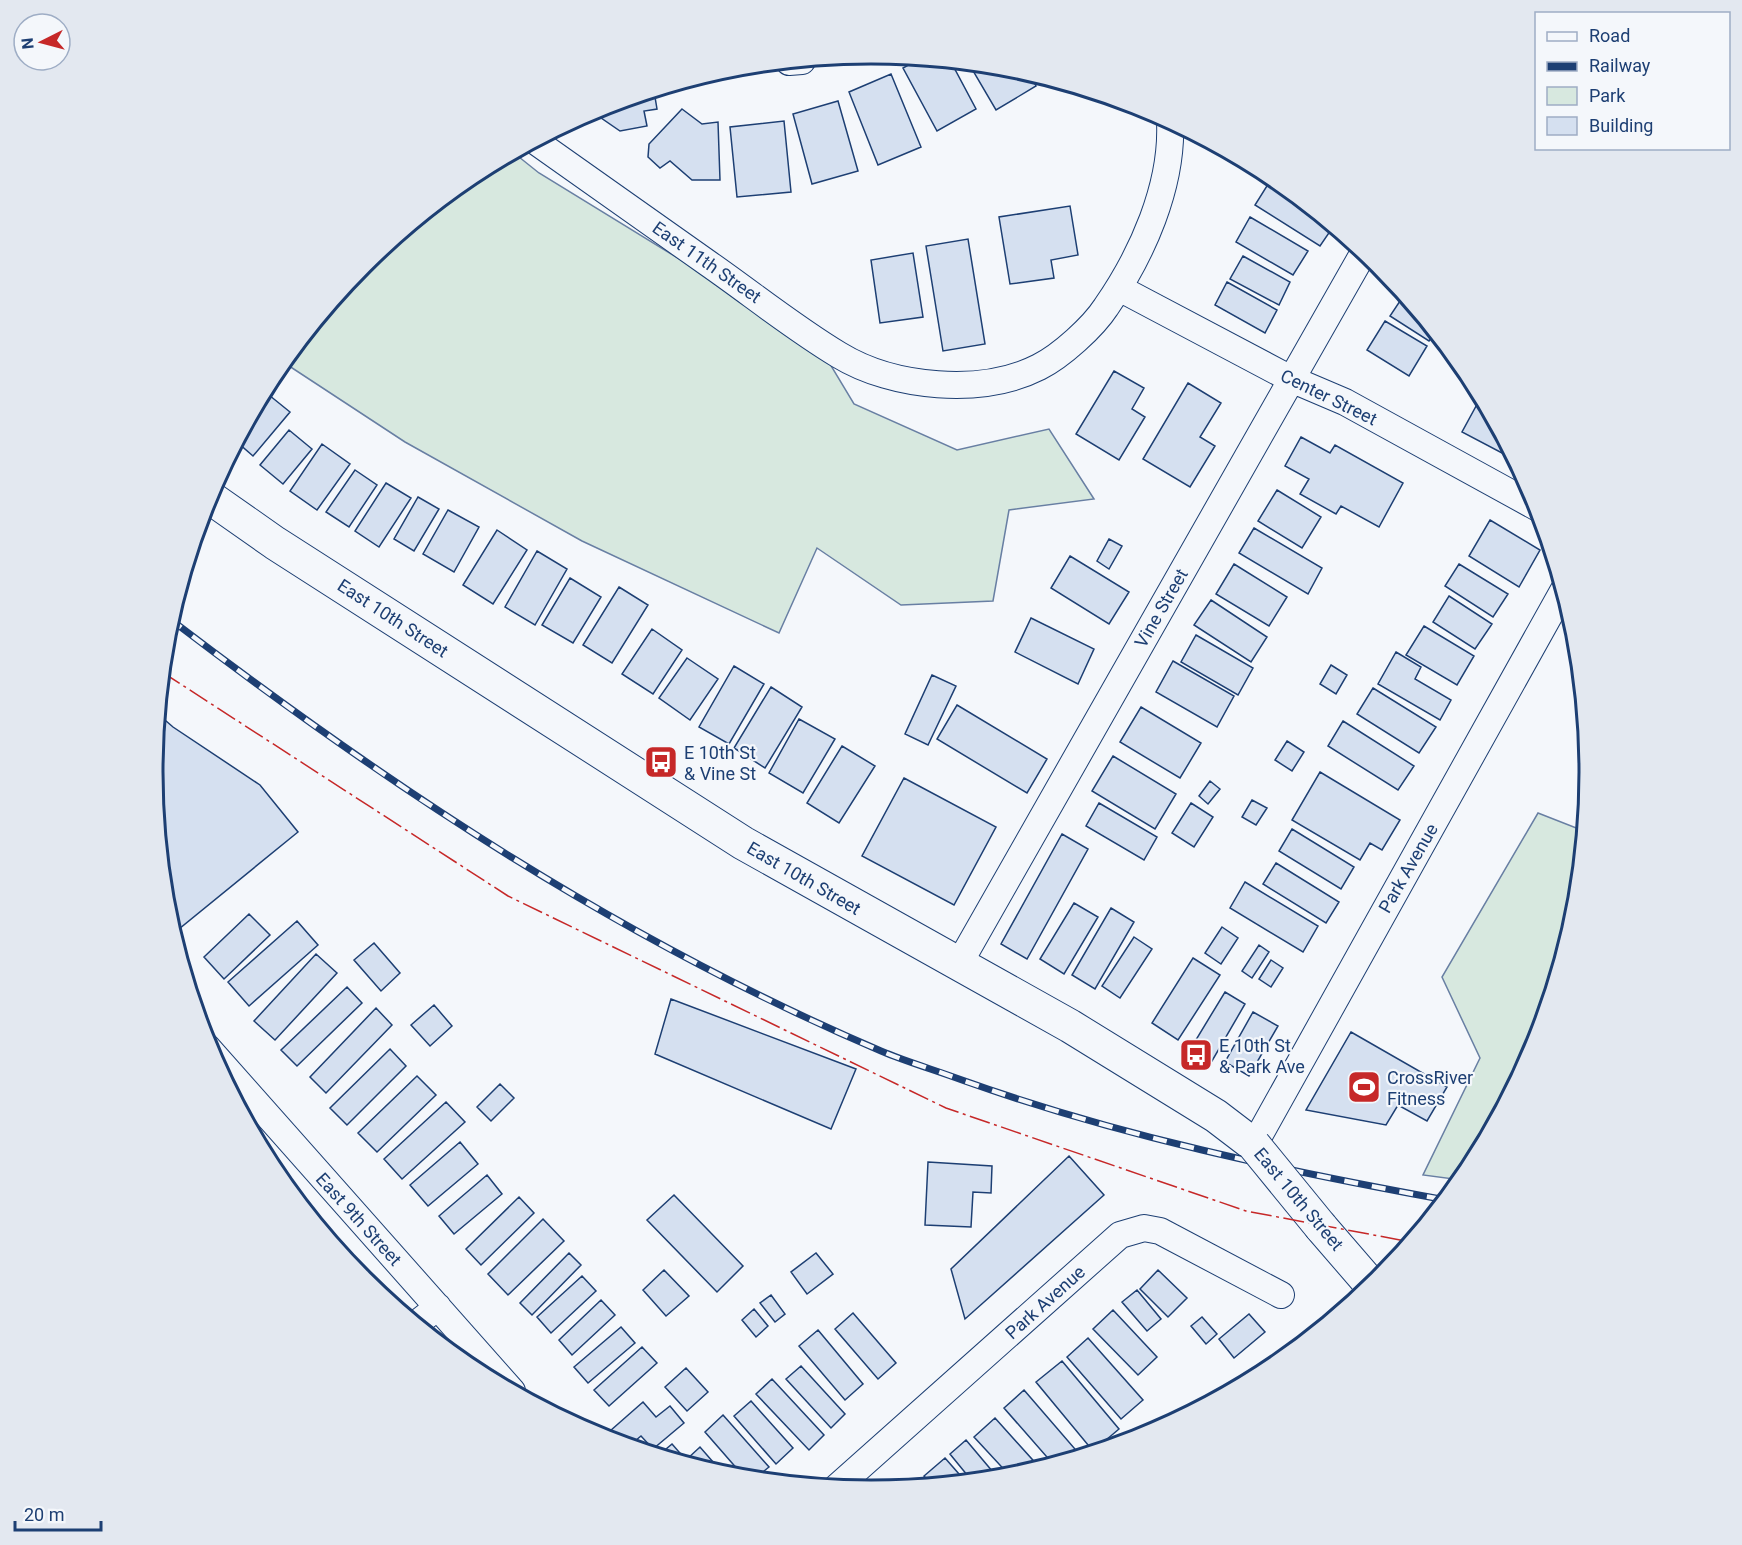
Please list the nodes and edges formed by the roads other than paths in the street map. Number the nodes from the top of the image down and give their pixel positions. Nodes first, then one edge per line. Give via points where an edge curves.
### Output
1 (1170, 132) edge
2 (543, 146) edge
3 (1359, 260) edge
4 (1119, 288) junction
5 (1291, 379) junction
6 (1524, 500) edge
7 (217, 502) edge
8 (1558, 601) edge
9 (959, 964) junction
10 (230, 1073) edge
11 (1254, 1145) junction
12 (1366, 1279) edge
13 (1281, 1295) dead end
14 (438, 1307) junction
15 (422, 1319) edge
16 (495, 1372) edge
17 (846, 1479) edge

1 - 4 street, East 11th Street via 1154,215
2 - 4 street, East 11th Street via 840,356 884,374 933,384 1008,378 1040,366 1064,348 1097,321
3 - 5 street, Vine Street
4 - 5 street, Center Street
5 - 6 street, Center Street via 1345,402
5 - 9 street, Vine Street
7 - 9 main road, East 10th Street via 743,843
8 - 11 street, Park Avenue
9 - 11 main road, East 10th Street via 1070,1026 1216,1116
10 - 14 street, East 9th Street
11 - 12 main road, East 10th Street, bridge
13 - 17 street, Park Avenue via 1160,1231 1144,1228 1120,1234
14 - 15 street
14 - 16 street, East 9th Street

